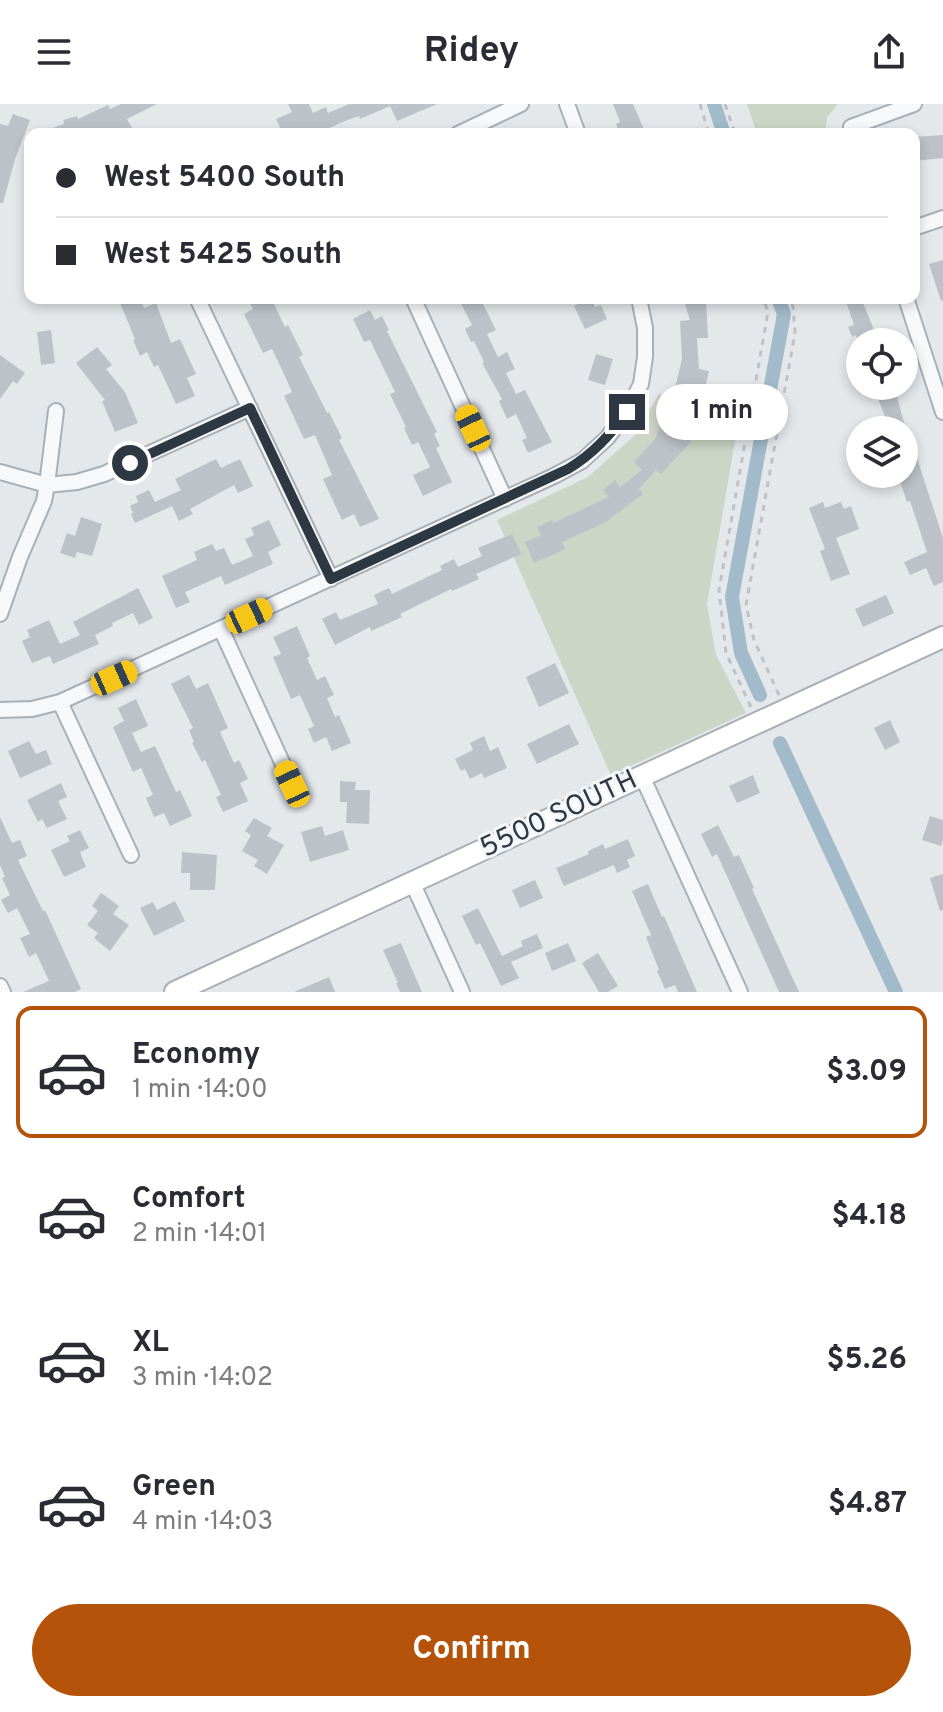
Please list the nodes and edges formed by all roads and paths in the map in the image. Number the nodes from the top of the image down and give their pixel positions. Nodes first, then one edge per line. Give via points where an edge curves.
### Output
1 (521, 104) edge
2 (567, 104) edge
3 (700, 104) edge
4 (725, 104) edge
5 (914, 104) edge
6 (471, 128) edge
7 (576, 128) edge
8 (707, 128) edge
9 (733, 128) edge
10 (857, 128) edge
11 (943, 218) edge
12 (920, 226) edge
13 (200, 304) edge
14 (416, 304) edge
15 (640, 304) edge
16 (765, 304) edge
17 (792, 304) edge
18 (908, 304) edge
19 (250, 408) junction
20 (56, 411) dead end
21 (943, 412) edge
22 (0, 472) edge
23 (47, 485) junction
24 (505, 499) junction
25 (331, 579) junction
26 (0, 614) edge
27 (221, 629) junction
28 (943, 637) edge
29 (60, 702) junction
30 (0, 710) edge
31 (785, 710) junction
32 (758, 722) junction
33 (642, 776) junction
34 (292, 784) dead end
35 (131, 855) dead end
36 (412, 882) junction
37 (0, 986) edge
38 (3, 992) edge
39 (175, 992) edge
40 (462, 992) edge
41 (740, 992) edge

1 - 6 street
2 - 7 street
3 - 8 path
4 - 9 path
5 - 10 street
11 - 12 street
13 - 19 street
14 - 24 street
15 - 24 street via 645,328 641,384 621,421 582,461
16 - 32 path via 768,312 719,590 726,653
17 - 31 path via 795,333 746,605 754,640
18 - 21 street
19 - 23 street via 104,474
19 - 25 street
20 - 23 street
22 - 23 street
23 - 26 street
24 - 25 street
25 - 27 street
27 - 29 street
27 - 34 street
28 - 31 main road, 5500 SOUTH
29 - 30 street
29 - 35 street
31 - 32 main road, 5500 SOUTH
32 - 33 main road, 5500 SOUTH
33 - 36 main road, 5500 SOUTH
33 - 41 street
36 - 39 main road, 5500 SOUTH
36 - 40 street
37 - 38 street

